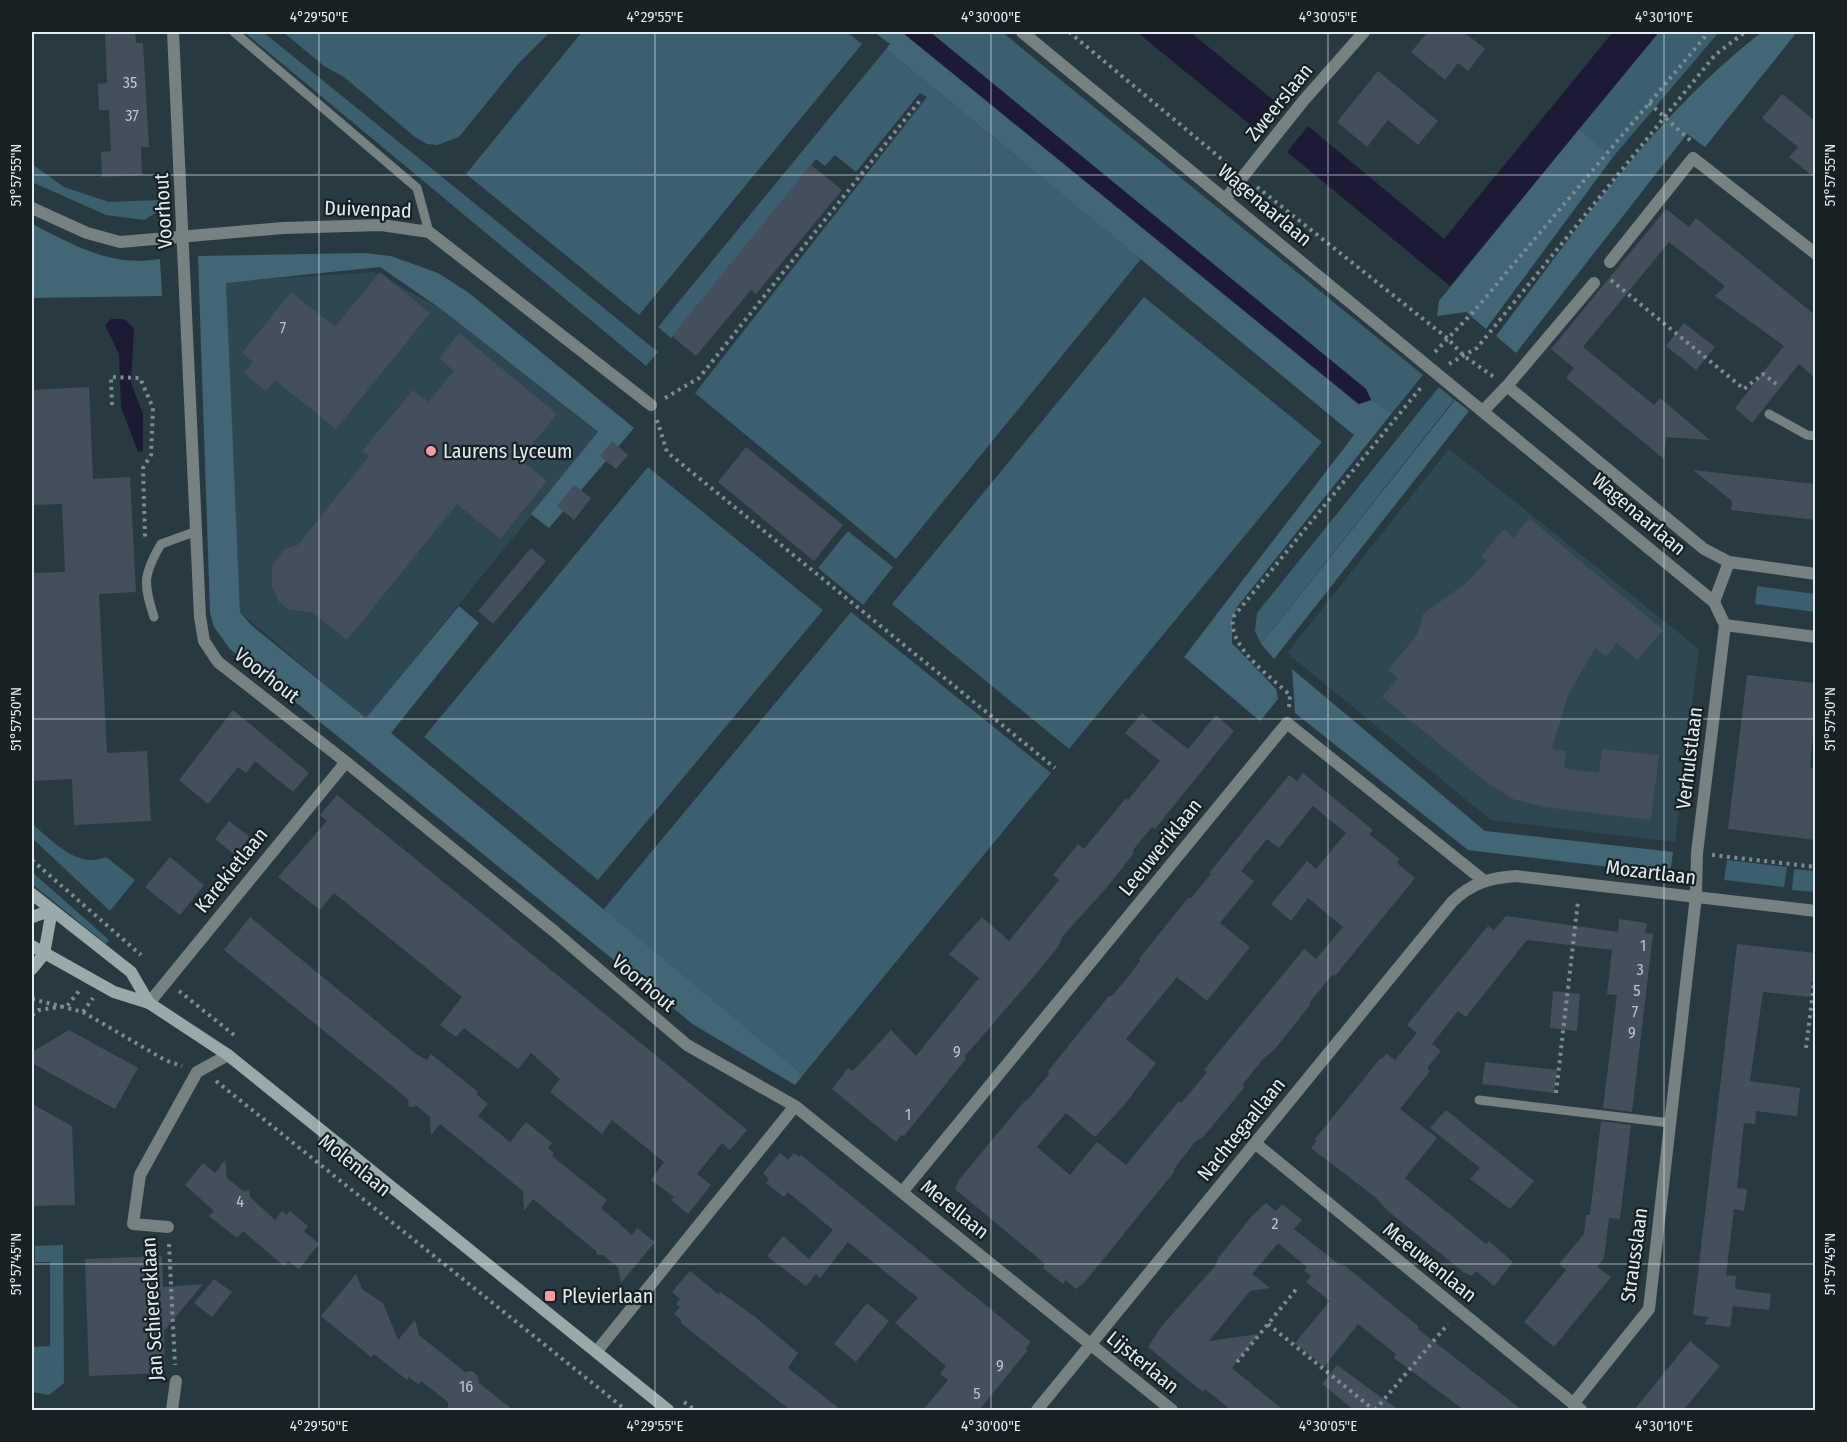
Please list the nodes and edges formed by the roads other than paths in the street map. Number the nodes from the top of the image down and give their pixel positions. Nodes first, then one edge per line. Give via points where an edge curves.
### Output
1 (173, 32) edge
2 (234, 32) edge
3 (1022, 32) edge
4 (1364, 32) edge
5 (1226, 198) junction
6 (32, 208) edge
7 (429, 231) junction
8 (184, 235) junction
9 (1815, 254) edge
10 (1610, 262) dead end
11 (1594, 283) dead end
12 (1507, 386) junction
13 (651, 405) road end
14 (1484, 410) junction
15 (1769, 414) dead end
16 (1815, 436) edge
17 (197, 531) junction
18 (1729, 562) junction
19 (1815, 574) edge
20 (1714, 602) junction
21 (154, 617) dead end
22 (1725, 625) junction
23 (1815, 637) edge
24 (346, 762) junction
25 (1483, 880) junction
26 (32, 894) edge
27 (1696, 896) junction
28 (52, 910) junction
29 (1815, 910) edge
30 (32, 917) edge
31 (32, 946) edge
32 (44, 954) junction
33 (32, 969) edge
34 (149, 1003) junction
35 (228, 1055) junction
36 (1479, 1100) dead end
37 (795, 1106) junction
38 (1670, 1123) junction
39 (1255, 1143) junction
40 (903, 1191) junction
41 (168, 1227) road end
42 (1089, 1343) junction
43 (597, 1351) junction
44 (176, 1381) road end
45 (1577, 1407) edge
46 (172, 1410) edge
47 (668, 1410) edge
48 (1037, 1410) edge
49 (1172, 1410) edge

1 - 8 street, Voorhout
2 - 7 lane via 417,188
3 - 5 street, Wagenaarlaan
4 - 5 street, Zweerslaan
5 - 14 street, Wagenaarlaan
6 - 8 street, Duivenpad via 87,234 120,242
7 - 8 street, Duivenpad via 381,225
7 - 13 street, Duivenpad
8 - 17 street, Voorhout
9 - 10 street via 1693,158
11 - 12 street
12 - 14 street
12 - 18 street, Wagenaarlaan via 1704,549
14 - 20 street, Wagenaarlaan
15 - 16 lane
17 - 21 lane via 161,544 147,569 148,598
17 - 24 street, Voorhout via 204,640 218,662
18 - 19 street
18 - 20 street
20 - 22 street
22 - 23 street
22 - 27 street, Verhulstlaan via 1697,853
24 - 34 street, Karekietlaan
24 - 37 street, Voorhout via 687,1044
25 - 27 street, Mozartlaan via 1516,876
25 - 39 street, Nachtegaallaan via 1452,902
25 - 40 street, Leeuweriklaan via 1287,723
26 - 28 main road, Molenlaan
27 - 29 street, Mozartlaan
27 - 38 street, Strausslaan
28 - 30 main road
28 - 32 main road
28 - 34 main road, Molenlaan via 131,972
31 - 32 main road, Molenlaan
32 - 33 main road
32 - 34 main road, Molenlaan via 114,992
34 - 35 main road, Molenlaan
35 - 41 street, Jan Schierecklaan via 197,1072 140,1175 133,1224
35 - 43 main road, Molenlaan
36 - 38 lane
37 - 40 street, Merellaan
37 - 43 street
38 - 45 street, Strausslaan via 1648,1311
39 - 42 street, Nachtegaallaan
39 - 45 street, Meeuwenlaan
40 - 42 street, Merellaan
42 - 48 street, Nachtegaallaan
42 - 49 street, Lijsterlaan
43 - 47 main road, Molenlaan
44 - 46 street, Jan Schierecklaan

